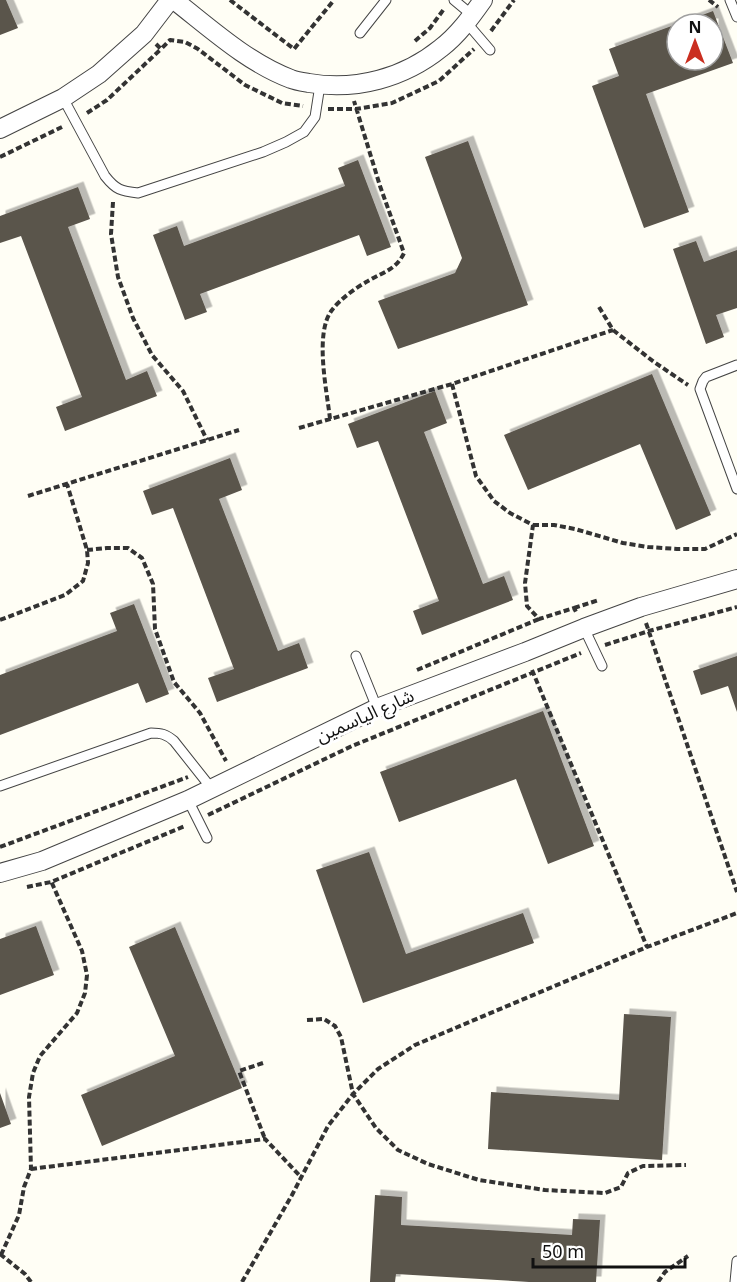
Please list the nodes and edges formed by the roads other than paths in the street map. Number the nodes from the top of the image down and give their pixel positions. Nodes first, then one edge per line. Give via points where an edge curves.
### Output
1 (170, 0) edge
2 (174, 0) edge
3 (386, 0) edge
4 (454, 0) edge
5 (730, 0) edge
6 (477, 8) edge
7 (737, 17) edge
8 (360, 33) dead end
9 (490, 50) dead end
10 (320, 85) junction
11 (63, 98) junction
12 (0, 129) edge
13 (737, 366) edge
14 (737, 489) edge
15 (737, 579) edge
16 (584, 628) junction
17 (356, 656) dead end
18 (602, 666) dead end
19 (377, 708) junction
20 (0, 786) edge
21 (212, 789) junction
22 (188, 800) junction
23 (207, 838) dead end
24 (0, 873) edge
25 (737, 1261) edge
26 (735, 1282) edge

1 - 11 street via 144,34 99,74
2 - 10 street via 266,67 293,80
3 - 8 lane
4 - 6 lane
5 - 7 lane
6 - 9 lane
6 - 10 street via 442,47 414,66 383,79 349,86
10 - 11 lane via 315,117 304,132 263,152 138,193 114,187 105,176
11 - 12 street
13 - 14 lane via 706,377 700,394
15 - 16 street, شارع الياسمين
16 - 18 lane
16 - 19 street, شارع الياسمين
17 - 19 lane
19 - 21 street, شارع الياسمين
20 - 21 lane via 151,733 161,733 174,741
21 - 22 street, شارع الياسمين
22 - 23 lane
22 - 24 street, شارع الياسمين via 42,861
25 - 26 lane

